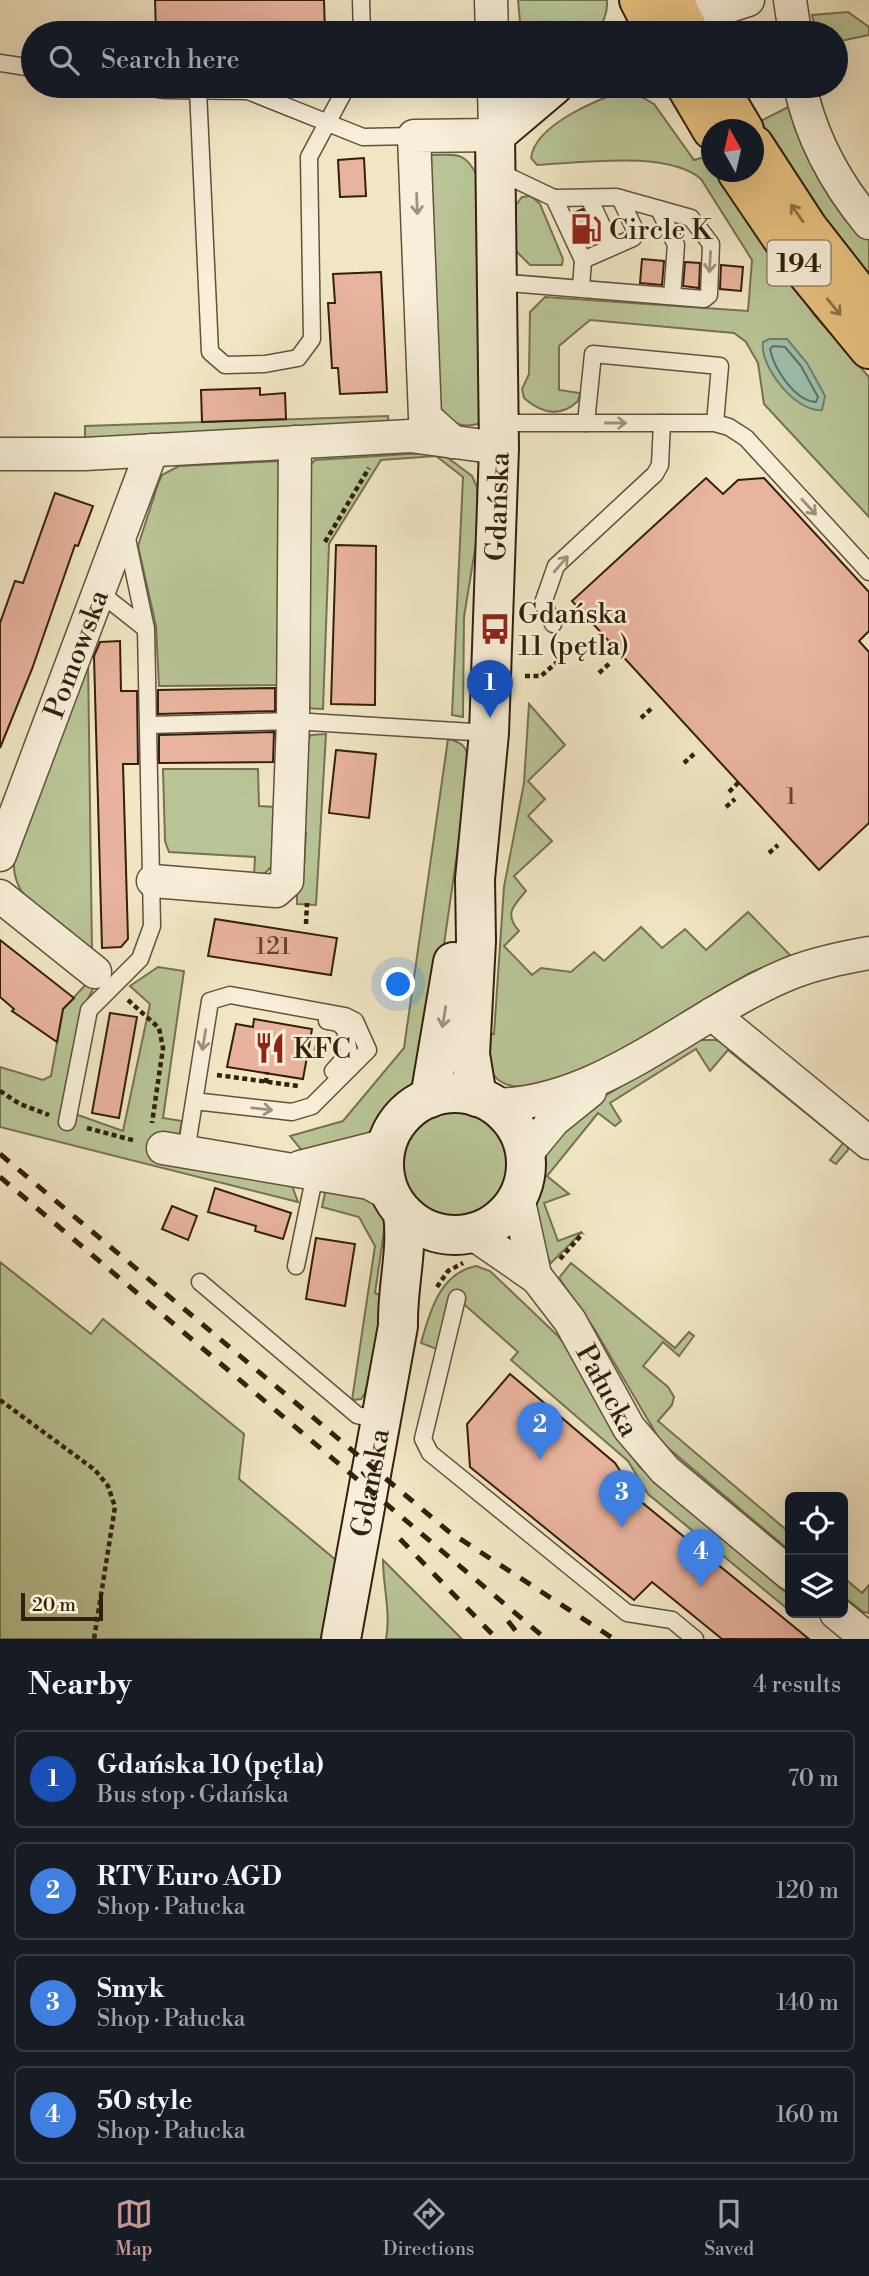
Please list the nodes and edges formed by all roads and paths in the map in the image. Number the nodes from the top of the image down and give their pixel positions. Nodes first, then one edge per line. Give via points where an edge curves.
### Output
1 (361, 0) edge
2 (491, 0) edge
3 (639, 0) edge
4 (748, 0) edge
5 (790, 0) edge
6 (362, 21) edge
7 (492, 21) edge
8 (663, 21) edge
9 (684, 21) edge
10 (793, 21) edge
11 (0, 63) edge
12 (21, 66) edge
13 (198, 98) edge
14 (267, 98) edge
15 (341, 98) edge
16 (494, 98) edge
17 (543, 98) edge
18 (693, 98) edge
19 (725, 98) edge
20 (803, 98) edge
21 (706, 119) edge
22 (738, 119) edge
23 (328, 123) junction
24 (414, 136) junction
25 (495, 153) junction
26 (764, 160) edge
27 (744, 182) edge
28 (554, 198) junction
29 (589, 198) junction
30 (620, 198) junction
31 (659, 209) junction
32 (869, 223) edge
33 (612, 247) junction
34 (583, 260) junction
35 (497, 282) junction
36 (581, 288) junction
37 (672, 296) junction
38 (869, 306) edge
39 (869, 349) edge
40 (586, 423) junction
41 (662, 423) junction
42 (715, 423) junction
43 (499, 435) junction
44 (295, 442) junction
45 (453, 442) junction
46 (152, 450) junction
47 (0, 453) edge
48 (124, 525) junction
49 (869, 572) edge
50 (99, 592) junction
51 (553, 624) dead end
52 (146, 629) junction
53 (564, 656) dead end
54 (610, 663) dead end
55 (599, 673) dead end
56 (525, 676) dead end
57 (652, 708) dead end
58 (641, 718) dead end
59 (293, 721) junction
60 (149, 725) junction
61 (489, 733) junction
62 (694, 754) dead end
63 (684, 763) dead end
64 (739, 782) dead end
65 (729, 792) dead end
66 (735, 799) dead end
67 (726, 807) dead end
68 (778, 845) dead end
69 (769, 853) dead end
70 (0, 855) edge
71 (474, 879) junction
72 (153, 881) junction
73 (0, 896) edge
74 (869, 953) edge
75 (104, 979) junction
76 (209, 1010) junction
77 (712, 1014) junction
78 (321, 1020) junction
79 (314, 1060) dead end
80 (615, 1070) junction
81 (199, 1073) junction
82 (309, 1087) dead end
83 (430, 1098) junction
84 (194, 1101) junction
85 (486, 1101) junction
86 (292, 1112) junction
87 (67, 1122) dead end
88 (167, 1143) junction
89 (869, 1143) edge
90 (387, 1145) junction
91 (526, 1154) junction
92 (303, 1172) junction
93 (518, 1197) junction
94 (397, 1204) junction
95 (465, 1234) junction
96 (296, 1266) dead end
97 (535, 1275) junction
98 (200, 1282) dead end
99 (457, 1298) dead end
100 (398, 1326) junction
101 (0, 1400) edge
102 (381, 1421) junction
103 (785, 1570) edge
104 (842, 1618) edge
105 (93, 1639) edge
106 (341, 1639) edge
107 (695, 1639) edge
108 (868, 1639) edge

1 - 6 lane
2 - 7 street
3 - 8 main road
4 - 9 street
5 - 10 street
11 - 12 lane
13 - 23 lane via 210,352 225,365 298,358 312,339 309,157
14 - 23 lane
15 - 23 lane
16 - 25 street, Gdańska
17 - 25 street
18 - 21 main road
19 - 22 main road
20 - 32 street via 821,151
23 - 24 lane via 363,137
24 - 25 street
24 -> 45 street via 425,417
25 - 28 lane
25 - 35 street, Gdańska
38 -> 26 main road, 194 via 808,228
27 -> 39 main road, 194 via 800,265
28 - 29 lane
28 - 34 lane
29 - 30 lane
29 - 33 lane
30 - 31 lane
30 - 33 lane via 635,230 633,238
31 - 37 lane via 676,245
31 -> 37 lane via 691,218 711,244 709,295 705,299
33 - 34 lane
34 - 36 lane
35 - 36 lane
35 - 43 street, Gdańska
36 - 37 lane
40 -> 41 lane
40 - 42 lane via 593,354 719,366
40 - 43 lane
41 - 42 lane
51 -> 41 lane via 543,603 556,566 655,474 660,465
42 -> 49 lane via 746,438
43 - 45 street
43 - 61 street, Gdańska
44 - 45 street via 410,436
44 - 46 street
44 - 59 street
46 - 47 street
46 - 48 street, Pomowska
48 - 50 street, Pomowska
48 - 52 lane
50 - 52 lane
50 - 70 street, Pomowska
52 - 60 lane
53 - 56 path via 541,676
54 - 55 path
57 - 58 path
59 - 60 lane
59 - 61 lane
59 - 72 street via 286,881 276,891
60 - 72 lane
61 - 71 street, Gdańska
62 - 63 path
64 - 65 path
66 - 67 path
68 - 69 path
71 -> 83 street, Gdańska via 456,941
71 - 85 street, Gdańska via 470,1054
72 - 75 lane via 152,926 140,959
73 - 75 street
74 - 77 street via 791,973
75 - 87 lane via 89,1010
75 - 88 path via 159,1028
76 - 78 lane via 231,1006
76 -> 81 lane
76 - 86 lane via 210,1002 230,995 355,1021 368,1050 312,1106
77 - 80 street
77 - 89 street
78 - 79 path
78 - 86 lane via 345,1029 349,1053
80 - 85 street via 542,1100
80 - 91 street via 554,1120
81 - 82 path
81 - 84 lane
83 - 85 street via 455,1093
83 - 90 street via 403,1116
84 -> 86 lane
84 - 88 lane
85 - 91 street via 515,1126
88 - 92 street
90 - 92 street
90 - 94 street via 384,1170
91 - 93 street via 524,1184
92 - 94 street via 369,1183
92 - 96 lane
93 - 95 street via 499,1220
93 - 97 street, Pałucka
94 - 95 street via 419,1226 438,1233
94 - 100 street, Gdańska via 406,1245 397,1295
95 - 97 street, Pałucka
95 - 100 street, Gdańska via 440,1251
97 - 103 street, Pałucka via 570,1321 638,1439 665,1470
98 - 102 lane via 357,1415
99 - 107 lane via 423,1439 430,1453 627,1613 672,1620
100 - 102 street, Gdańska
101 - 105 path via 95,1471 108,1486 115,1507
102 - 106 street, Gdańska
104 - 108 street

